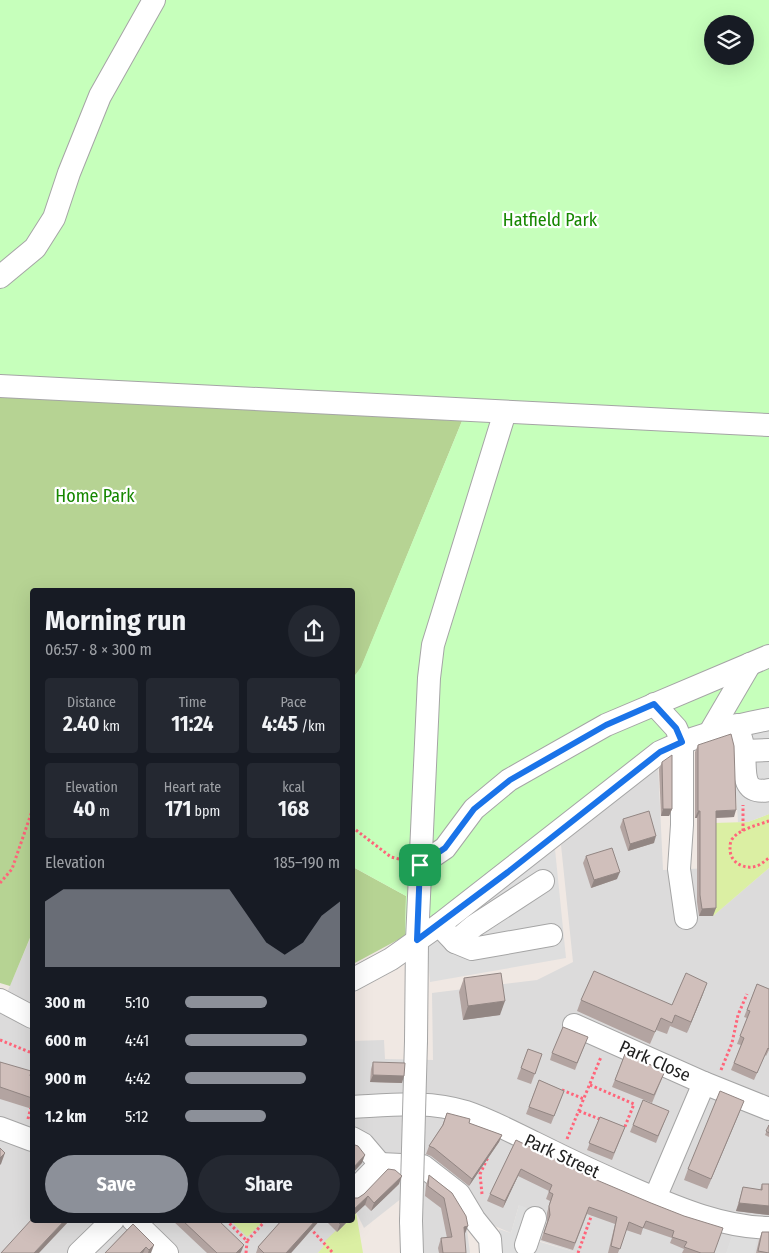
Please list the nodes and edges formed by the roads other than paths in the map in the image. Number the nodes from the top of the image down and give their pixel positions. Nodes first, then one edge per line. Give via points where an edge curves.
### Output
1 (154, 0) edge
2 (0, 277) edge
3 (0, 386) edge
4 (505, 412) junction
5 (769, 425) edge
6 (760, 660) edge
7 (654, 704) junction
8 (769, 719) edge
9 (737, 725) junction
10 (709, 734) junction
11 (682, 742) junction
12 (769, 750) edge
13 (744, 751) junction
14 (761, 789) edge
15 (420, 865) junction
16 (543, 881) dead end
17 (686, 918) dead end
18 (438, 925) junction
19 (551, 935) dead end
20 (417, 940) junction
21 (455, 942) junction
22 (355, 978) edge
23 (0, 1000) edge
24 (30, 1016) edge
25 (574, 1025) dead end
26 (708, 1084) junction
27 (355, 1107) edge
28 (769, 1109) edge
29 (0, 1128) edge
30 (30, 1139) edge
31 (355, 1140) edge
32 (380, 1164) junction
33 (355, 1191) edge
34 (655, 1198) junction
35 (535, 1218) dead end
36 (109, 1223) edge
37 (136, 1223) edge
38 (769, 1228) edge
39 (526, 1245) dead end
40 (490, 1246) edge
41 (79, 1253) edge
42 (167, 1253) edge
43 (412, 1253) edge

1 - 2 street via 100,96 54,218 34,248
3 - 4 street
4 - 5 street
4 - 15 street via 433,645
6 - 7 street
6 - 10 street
7 - 11 street via 676,728
7 - 15 street via 606,725 510,780 474,809 445,848
8 - 9 street
9 - 10 street
9 - 13 street
10 - 11 street
11 - 17 street via 679,869
11 - 18 street via 660,752
12 - 13 street
13 - 14 street via 747,783
15 - 20 street
16 - 21 street
18 - 20 street
18 - 21 street
19 - 21 street via 472,948
20 - 22 street
20 - 43 street, bridge
23 - 24 street
25 - 26 street, Park Close
26 - 28 street
26 - 34 street, Park Close
27 - 34 street, Park Street via 414,1103 465,1112
29 - 30 street
31 - 32 street
32 - 33 street
32 - 40 street via 423,1166 459,1194
34 - 38 street, Park Street via 723,1222
35 - 39 street
36 - 41 street
37 - 42 street

